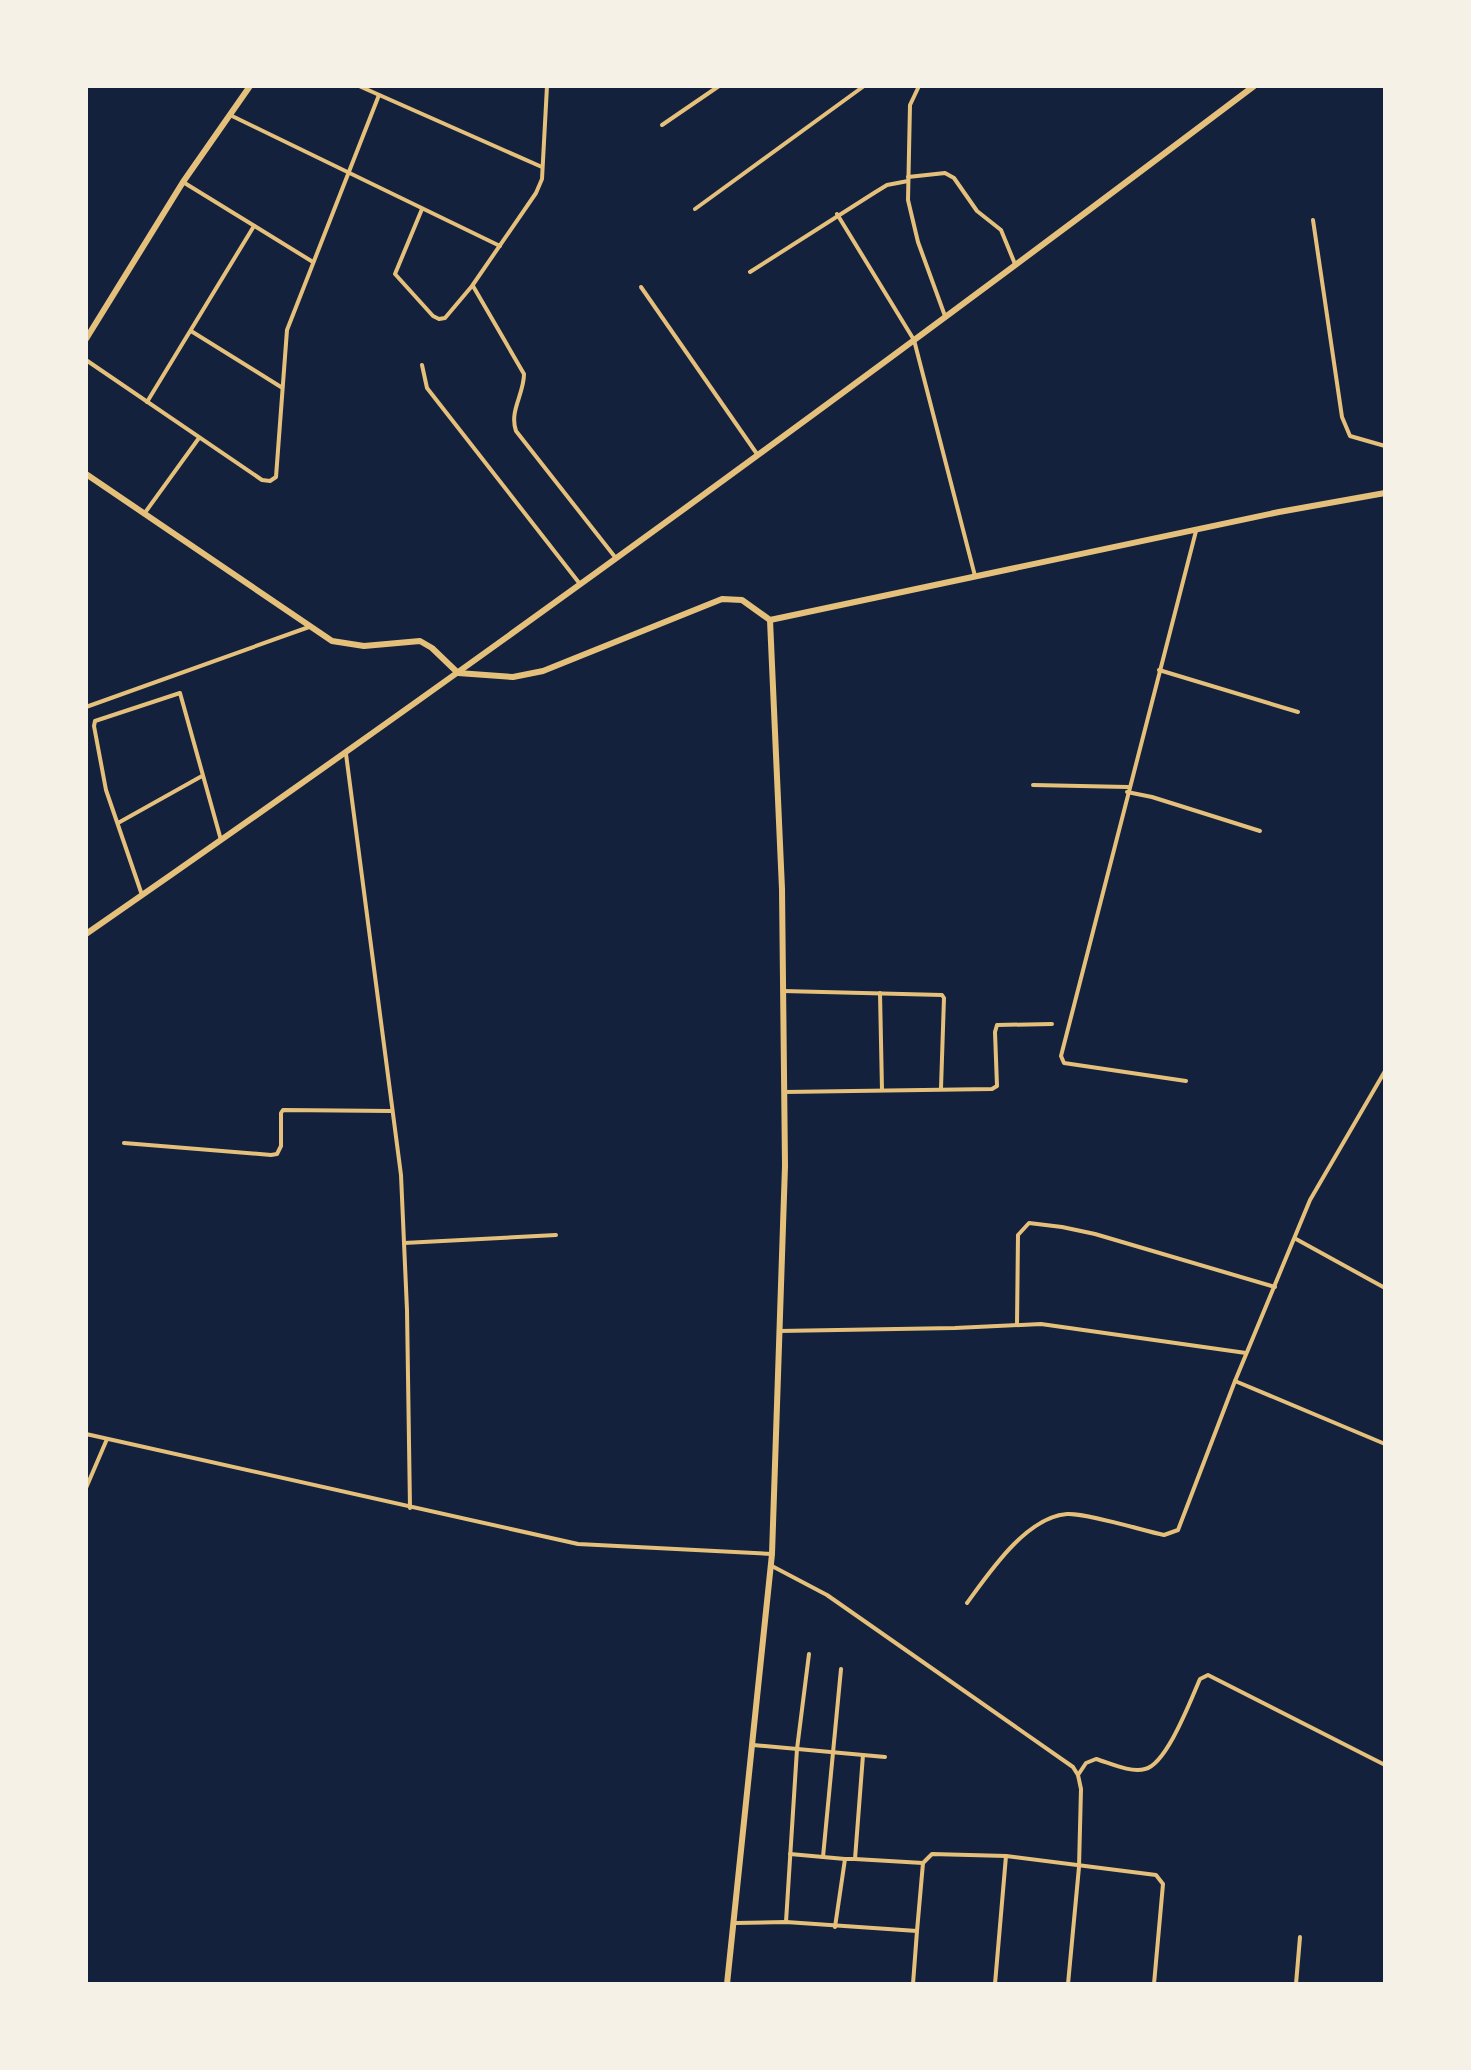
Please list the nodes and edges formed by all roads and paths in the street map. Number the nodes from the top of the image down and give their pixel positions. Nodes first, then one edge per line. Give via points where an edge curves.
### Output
1 (250, 86) edge
2 (359, 86) edge
3 (547, 86) edge
4 (719, 86) edge
5 (864, 86) edge
6 (1254, 86) edge
7 (916, 87) edge
8 (379, 95) junction
9 (230, 115) junction
10 (662, 125) dead end
11 (542, 167) junction
12 (347, 174) junction
13 (908, 179) junction
14 (183, 182) junction
15 (422, 209) junction
16 (695, 209) dead end
17 (837, 214) junction
18 (1313, 220) dead end
19 (254, 226) junction
20 (500, 246) junction
21 (313, 262) junction
22 (1015, 264) junction
23 (750, 272) dead end
24 (472, 286) junction
25 (641, 287) dead end
26 (945, 316) junction
27 (190, 331) junction
28 (86, 339) edge
29 (914, 340) junction
30 (86, 360) edge
31 (422, 365) dead end
32 (281, 387) junction
33 (147, 402) junction
34 (199, 437) junction
35 (1385, 446) edge
36 (757, 454) junction
37 (86, 474) edge
38 (1385, 493) edge
39 (144, 514) junction
40 (1196, 530) junction
41 (615, 557) junction
42 (975, 576) junction
43 (580, 584) junction
44 (770, 620) junction
45 (309, 627) junction
46 (1159, 670) junction
47 (458, 673) junction
48 (86, 707) edge
49 (1298, 712) dead end
50 (345, 753) junction
51 (202, 776) junction
52 (1033, 785) dead end
53 (1128, 790) junction
54 (118, 823) junction
55 (1260, 831) dead end
56 (221, 840) junction
57 (142, 895) junction
58 (86, 934) edge
59 (783, 991) junction
60 (880, 992) junction
61 (1052, 1024) dead end
62 (1385, 1071) edge
63 (1186, 1081) dead end
64 (941, 1089) junction
65 (882, 1090) junction
66 (784, 1092) junction
67 (392, 1111) junction
68 (124, 1143) dead end
69 (556, 1235) dead end
70 (1296, 1238) junction
71 (404, 1243) junction
72 (1275, 1287) junction
73 (1385, 1288) edge
74 (1017, 1324) junction
75 (779, 1331) junction
76 (1247, 1353) junction
77 (1235, 1381) junction
78 (86, 1434) edge
79 (108, 1439) junction
80 (1385, 1444) edge
81 (86, 1488) edge
82 (410, 1508) junction
83 (772, 1554) junction
84 (769, 1565) junction
85 (967, 1603) dead end
86 (809, 1654) dead end
87 (841, 1669) dead end
88 (750, 1745) junction
89 (797, 1749) junction
90 (833, 1752) junction
91 (863, 1755) junction
92 (885, 1757) dead end
93 (1385, 1765) edge
94 (1078, 1775) junction
95 (790, 1854) junction
96 (1006, 1856) junction
97 (823, 1857) junction
98 (845, 1859) junction
99 (855, 1859) junction
100 (923, 1863) junction
101 (1079, 1867) junction
102 (786, 1922) junction
103 (735, 1923) junction
104 (835, 1927) junction
105 (917, 1931) junction
106 (1300, 1937) dead end
107 (727, 1984) edge
108 (913, 1984) edge
109 (995, 1984) edge
110 (1068, 1984) edge
111 (1154, 1984) edge
112 (1296, 1984) edge

1 - 9 main road
2 - 8 street
3 - 11 street
4 - 10 street
5 - 16 street
6 - 22 main road
7 - 13 street via 910,105
8 - 11 street
8 - 12 street
9 - 12 street
9 - 14 main road
11 - 20 street via 536,193
12 - 15 street
12 - 21 street
13 - 17 street
13 - 22 street via 945,173 954,178 977,211 1001,230
13 - 26 street via 915,232
14 - 19 street
14 - 28 main road
15 - 20 street
15 - 24 street via 396,278 439,319
17 - 23 street
17 - 29 street
18 - 35 street via 1342,417 1350,436
19 - 21 street
19 - 27 street
20 - 24 street
21 - 32 street via 287,330
22 - 26 main road
24 - 41 street via 524,374 513,421 516,431
25 - 36 street
26 - 29 main road
27 - 32 street
27 - 33 street
29 - 36 main road
29 - 42 street
30 - 33 street
31 - 43 street via 427,388
32 - 34 street via 276,477 270,481
33 - 34 street
34 - 39 street
36 - 41 main road
37 - 39 main road
38 - 40 main road
39 - 45 main road
40 - 42 main road
40 - 46 street
41 - 43 main road
42 - 44 main road
43 - 47 main road
44 - 47 main road via 742,600 722,599 543,671 513,677
44 - 59 main road
45 - 47 main road via 347,645 420,641
45 - 48 street
46 - 49 street
46 - 53 street
47 - 50 main road
50 - 56 main road
50 - 67 street
51 - 54 street
51 - 54 street via 179,692 95,721 106,790
51 - 56 street
52 - 53 street
53 - 55 street
53 - 63 street via 1061,1056 1064,1063
54 - 57 street
56 - 57 main road
57 - 58 main road
59 - 60 street
59 - 66 main road
60 - 64 street via 938,993 944,998
60 - 65 street
61 - 64 street via 997,1025 997,1086
62 - 70 street via 1310,1200
64 - 65 street
65 - 66 street
66 - 75 main road
67 - 68 street via 283,1110 281,1146 271,1155
67 - 71 street
69 - 71 street
70 - 72 street
70 - 73 street
71 - 82 street
72 - 74 street via 1095,1234 1029,1223 1018,1235
72 - 76 street
74 - 75 street
74 - 76 street
75 - 83 main road
76 - 77 street
77 - 80 street
77 - 85 street via 1178,1530 1164,1535 1069,1514 1041,1521
78 - 79 street
79 - 81 street
79 - 82 street
82 - 83 street via 578,1544
83 - 84 main road
84 - 88 main road
84 - 94 street via 827,1595
86 - 89 street
87 - 90 street
88 - 89 street
88 - 103 main road
89 - 90 street
89 - 95 street
90 - 91 street
90 - 97 street
91 - 92 street
91 - 99 street
93 - 94 street via 1208,1675 1200,1679 1167,1747 1150,1767 1132,1769 1096,1759
94 - 101 street
95 - 97 street
95 - 102 street
96 - 100 street via 932,1854
96 - 101 street
96 - 109 street
97 - 98 street
98 - 99 street
98 - 104 street
99 - 100 street
100 - 105 street
101 - 110 street
101 - 111 street via 1161,1878
102 - 103 street
102 - 104 street
103 - 107 main road
104 - 105 street
105 - 108 street
106 - 112 street

